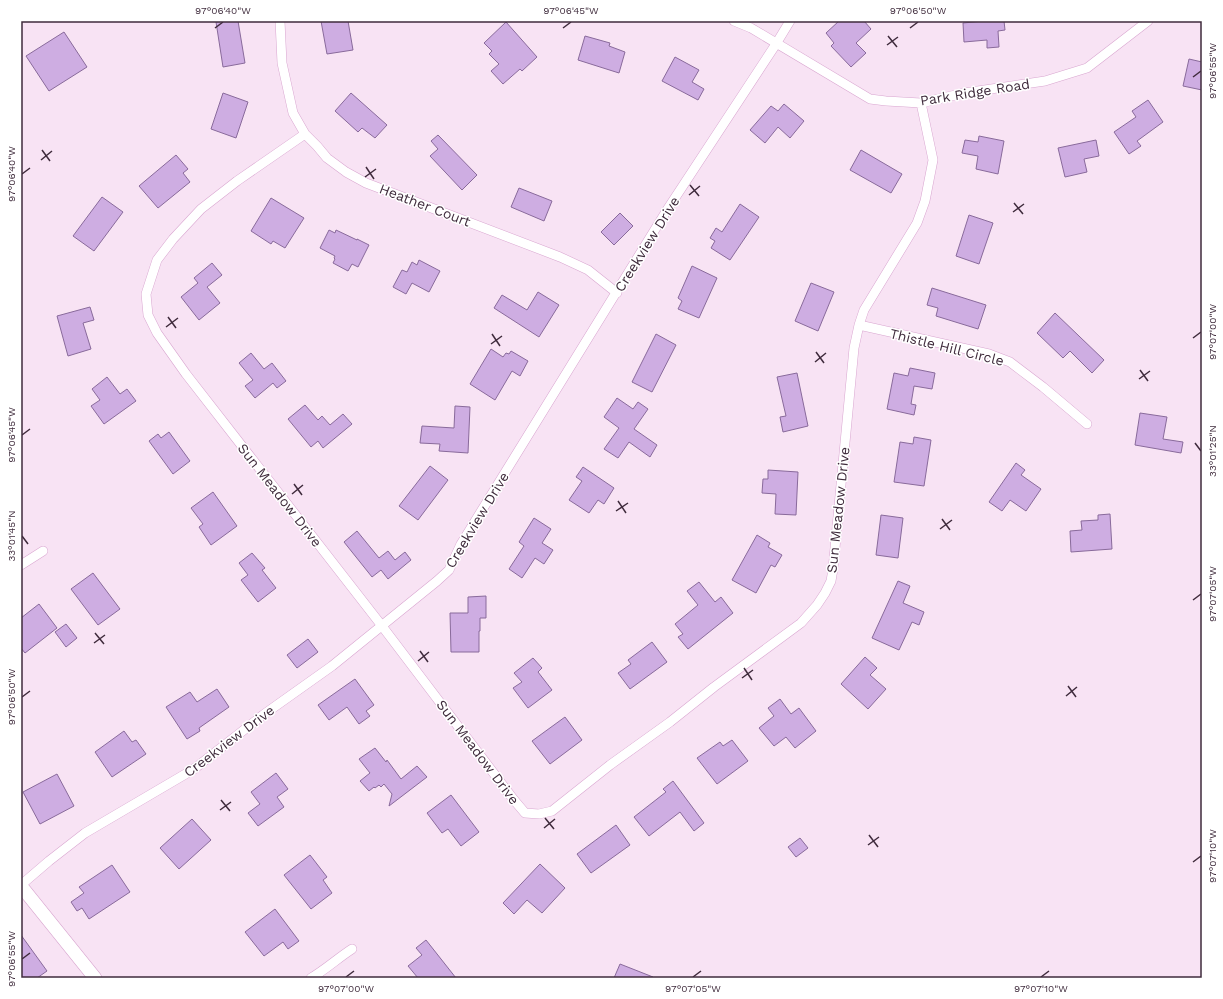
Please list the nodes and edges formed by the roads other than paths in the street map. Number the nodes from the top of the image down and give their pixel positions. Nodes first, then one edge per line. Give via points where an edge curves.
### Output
1 (280, 21) edge
2 (734, 21) edge
3 (790, 21) edge
4 (1148, 21) edge
5 (776, 44) junction
6 (921, 103) junction
7 (305, 134) junction
8 (617, 292) junction
9 (858, 325) junction
10 (1087, 424) dead end
11 (43, 551) dead end
12 (21, 565) edge
13 (382, 626) junction
14 (21, 885) edge
15 (352, 949) dead end
16 (95, 978) edge
17 (311, 978) edge

1 - 7 street, Heather Court via 285,81 293,113
2 - 5 street, Park Ridge Road via 751,28
3 - 5 street, Creekview Drive
4 - 6 street, Park Ridge Road via 1087,68 1045,81 964,93
5 - 6 street, Park Ridge Road via 870,99
5 - 8 street, Creekview Drive via 667,210
6 - 9 street, Sun Meadow Drive via 933,160 925,201 917,223 864,310
7 - 8 street, Heather Court via 327,158 366,183 560,256 588,270
7 - 13 street, Sun Meadow Drive via 201,209 173,238 157,260 146,294 148,315 157,333 186,374
8 - 13 street, Creekview Drive via 461,544 449,570
9 - 10 street, Thistle Hill Circle via 989,354 1010,362
9 - 13 street, Sun Meadow Drive via 833,569 831,581 821,599 801,623 552,811 525,814
11 - 12 street
13 - 14 street, Creekview Drive via 194,769 85,833
14 - 16 street
15 - 17 street

